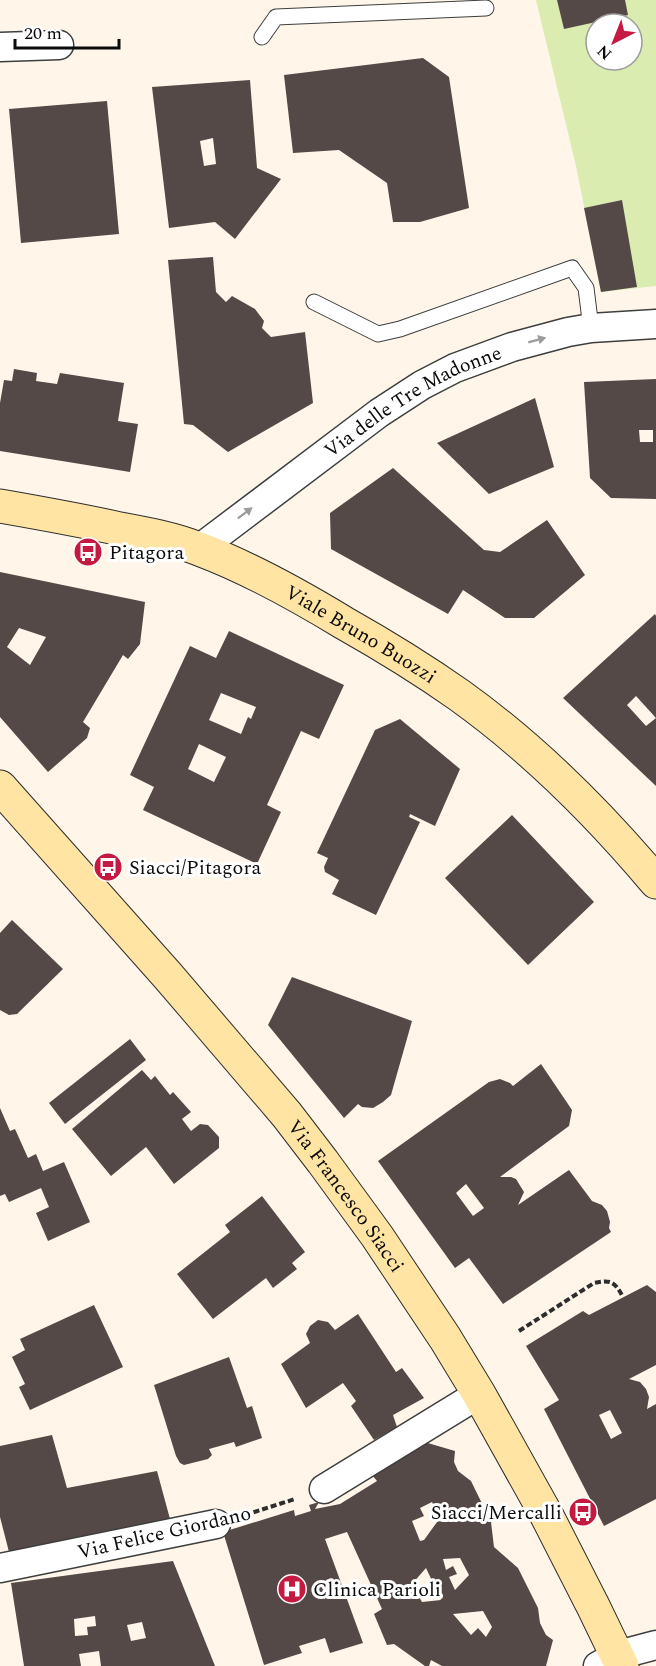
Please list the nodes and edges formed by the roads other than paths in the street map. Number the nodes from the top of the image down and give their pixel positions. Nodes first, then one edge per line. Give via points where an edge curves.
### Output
1 (486, 8) dead end
2 (262, 37) dead end
3 (59, 45) dead end
4 (0, 47) edge
5 (314, 302) dead end
6 (656, 324) edge
7 (591, 328) junction
8 (0, 506) edge
9 (199, 549) junction
10 (0, 787) edge
11 (656, 882) edge
12 (479, 1394) junction
13 (324, 1490) road end
14 (216, 1524) road end
15 (0, 1568) edge
16 (656, 1645) edge
17 (613, 1662) edge

1 - 2 lane via 276,17
3 - 4 street
5 - 7 lane via 378,334 572,268 586,288
6 - 7 street, Via delle Tre Madonne
9 -> 7 street, Via delle Tre Madonne via 422,385 493,354
8 - 9 street, Viale Bruno Buozzi via 154,536
9 - 11 street, Viale Bruno Buozzi via 322,609 460,696 580,798
10 - 12 street, Via Francesco Siacci via 305,1137 401,1271
12 - 13 street
12 - 17 street, Via Francesco Siacci via 546,1515
14 - 15 street, Via Felice Giordano
16 - 17 street

